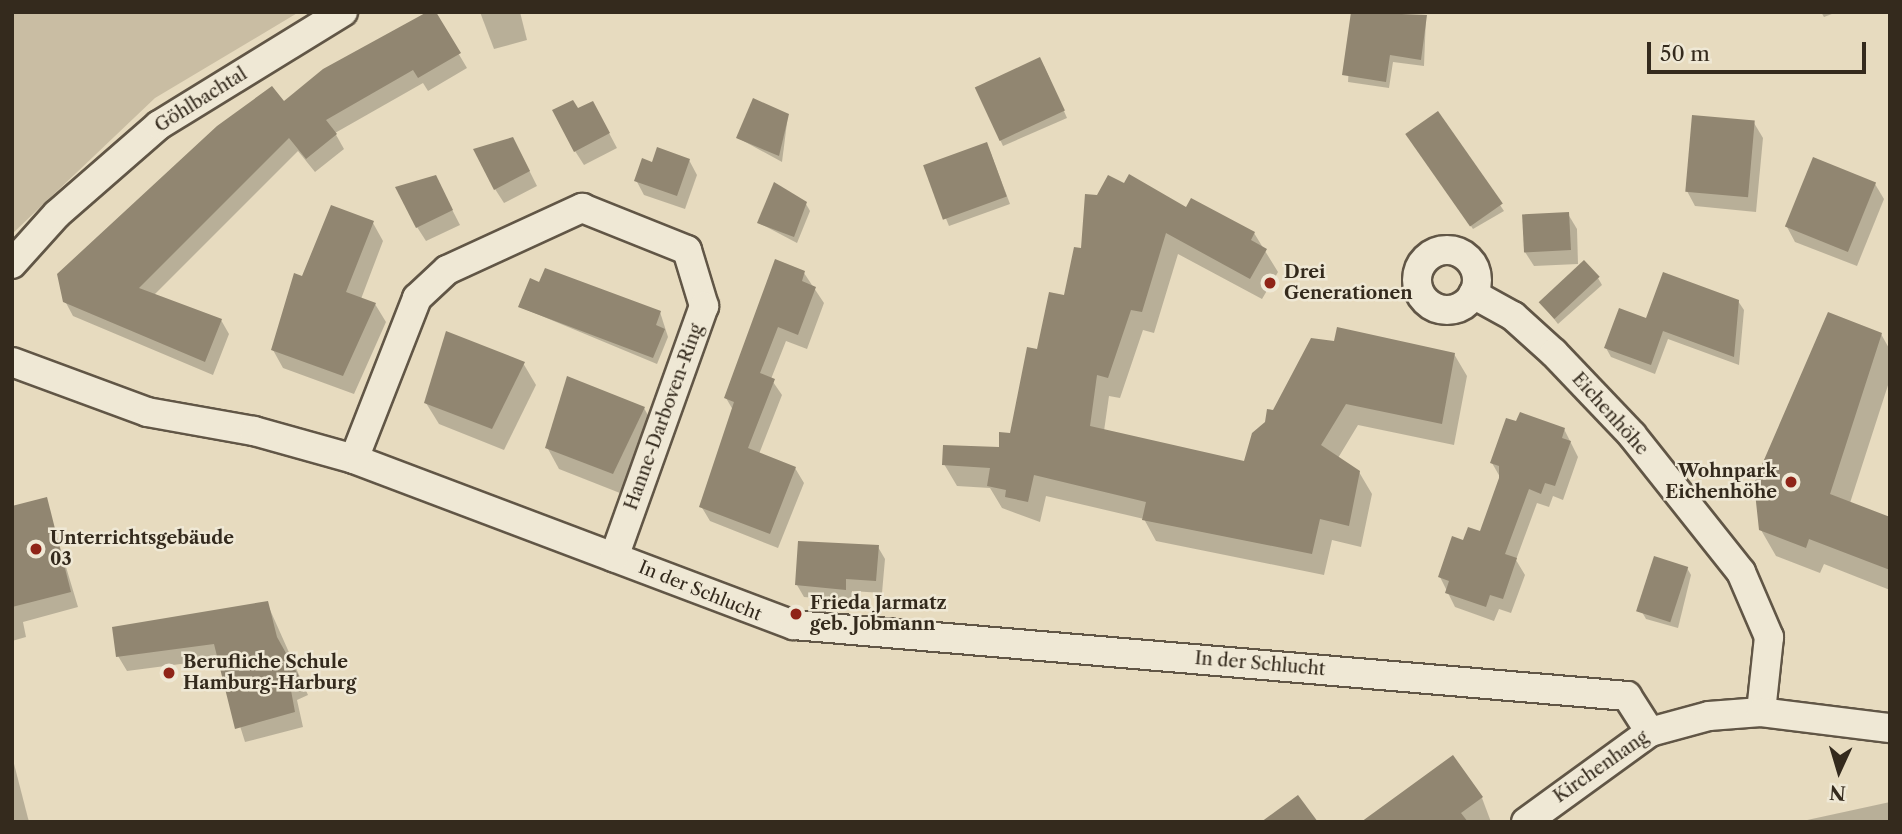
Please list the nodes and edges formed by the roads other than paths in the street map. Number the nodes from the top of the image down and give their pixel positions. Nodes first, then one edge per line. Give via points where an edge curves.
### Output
1 (343, 12) edge
2 (12, 264) edge
3 (1474, 294) dead end
4 (12, 362) edge
5 (354, 459) junction
6 (614, 557) junction
7 (1761, 712) junction
8 (1890, 728) edge
9 (1650, 732) junction
10 (1526, 822) edge

1 - 2 street, Göhlbachtal via 159,125 57,214
3 - 7 street, Eichenhöhe via 1513,316 1555,353 1632,435 1741,572 1769,637
4 - 5 street, In der Schlucht via 147,412 254,431
5 - 6 street, In der Schlucht
5 - 6 street, Hanne-Darboven-Ring via 417,298 447,270 582,208 687,250 705,306
6 - 9 street, In der Schlucht via 738,607 831,630 1627,695
7 - 8 street, Kirchenhang
7 - 9 street, Kirchenhang via 1709,716
9 - 10 street, Kirchenhang

